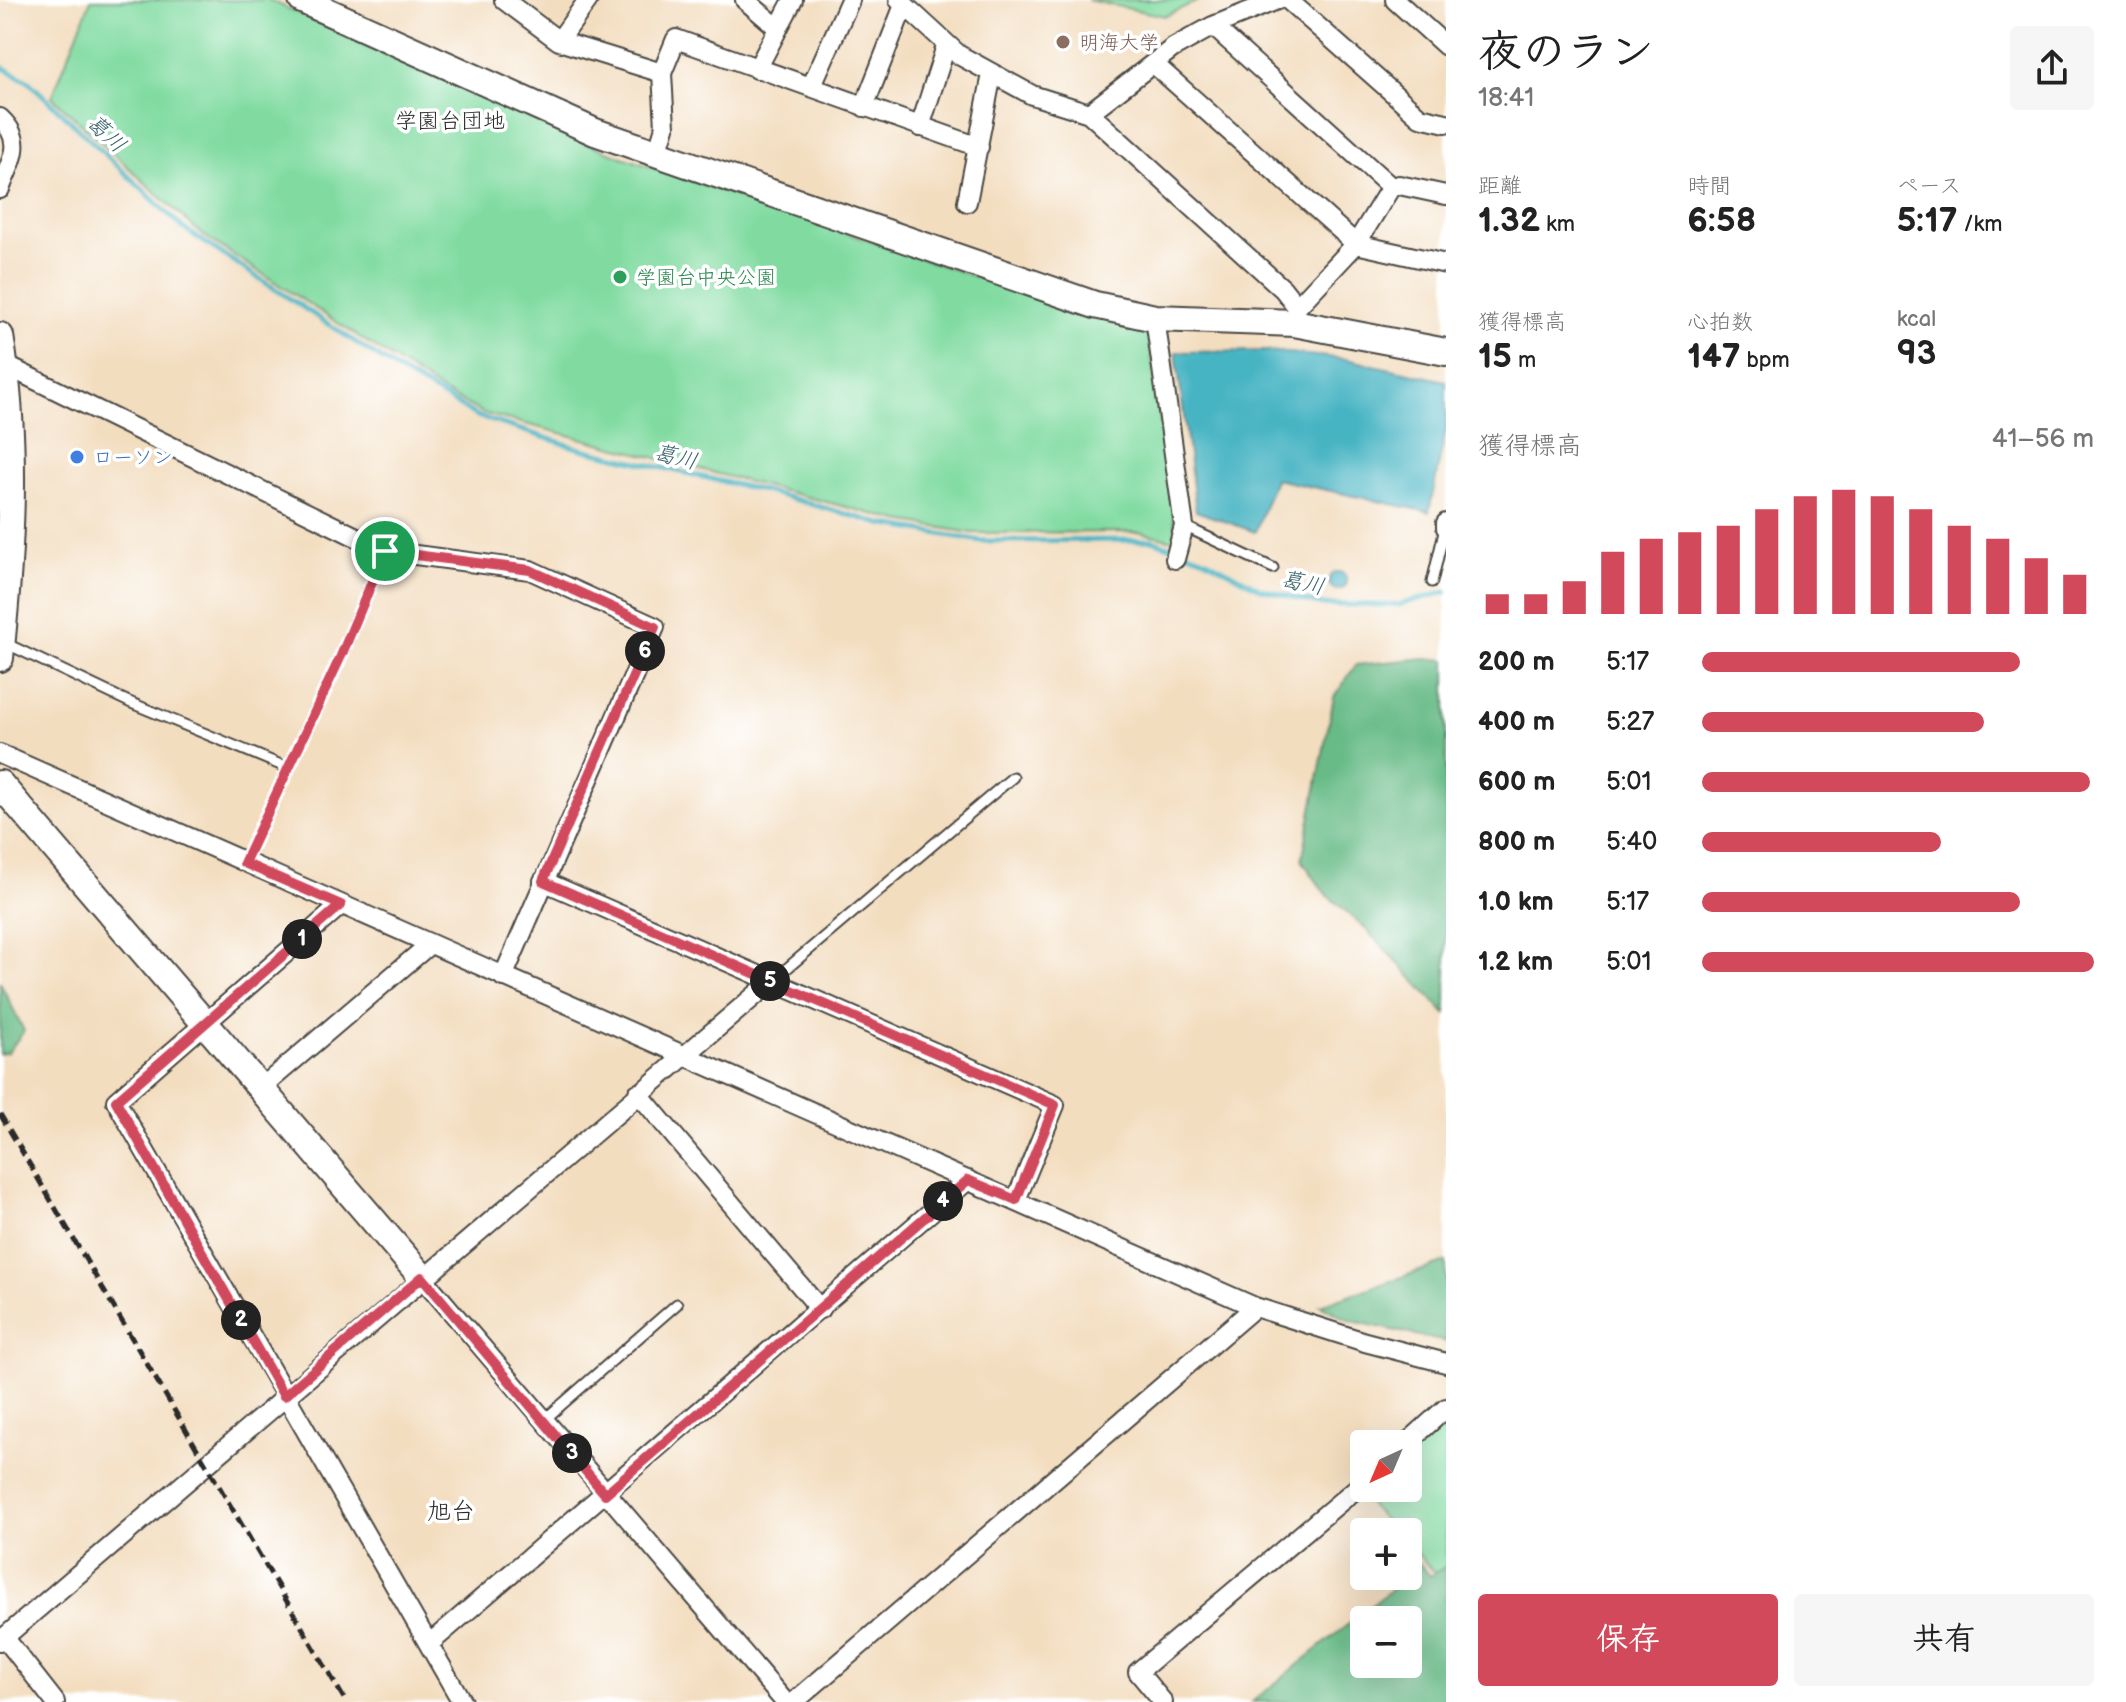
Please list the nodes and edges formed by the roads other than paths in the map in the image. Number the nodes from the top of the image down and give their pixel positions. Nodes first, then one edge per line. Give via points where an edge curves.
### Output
1 (302, 0) edge
2 (588, 0) edge
3 (745, 0) edge
4 (793, 0) edge
5 (850, 0) edge
6 (1277, 0) edge
7 (1288, 0) edge
8 (1395, 0) edge
9 (506, 1) edge
10 (902, 2) edge
11 (1213, 26) junction
12 (778, 28) junction
13 (559, 41) junction
14 (946, 46) junction
15 (1446, 46) edge
16 (1154, 64) junction
17 (757, 69) junction
18 (662, 73) junction
19 (992, 74) junction
20 (811, 87) junction
21 (864, 107) junction
22 (1089, 113) junction
23 (0, 118) edge
24 (1446, 123) edge
25 (920, 127) junction
26 (979, 147) junction
27 (657, 153) junction
28 (1391, 187) junction
29 (0, 189) edge
30 (1446, 195) edge
31 (967, 202) dead end
32 (1356, 244) junction
33 (1446, 264) edge
34 (1295, 315) junction
35 (1155, 318) junction
36 (0, 336) edge
37 (1446, 352) edge
38 (5, 365) junction
39 (1184, 526) junction
40 (1446, 526) edge
41 (385, 551) junction
42 (1175, 559) dead end
43 (1273, 568) dead end
44 (1432, 582) dead end
45 (1, 650) edge
46 (0, 754) edge
47 (288, 768) junction
48 (1013, 777) dead end
49 (0, 784) edge
50 (244, 863) junction
51 (543, 881) junction
52 (341, 905) junction
53 (430, 944) junction
54 (503, 977) junction
55 (772, 981) junction
56 (205, 1024) junction
57 (684, 1056) junction
58 (260, 1089) junction
59 (638, 1093) junction
60 (968, 1180) junction
61 (1016, 1200) junction
62 (422, 1277) junction
63 (677, 1304) dead end
64 (1255, 1307) junction
65 (820, 1309) junction
66 (1446, 1363) edge
67 (284, 1396) junction
68 (1446, 1408) edge
69 (544, 1420) junction
70 (1422, 1430) edge
71 (605, 1494) junction
72 (1350, 1494) edge
73 (4, 1633) edge
74 (429, 1644) junction
75 (55, 1702) edge
76 (462, 1702) edge
77 (785, 1702) edge
78 (794, 1702) edge
79 (1163, 1702) edge

1 - 27 street via 595,132
2 - 13 street
3 - 12 street
4 - 12 street
5 - 20 street
6 - 11 street
7 - 24 street via 1420,117
8 - 15 street
9 - 13 street
10 - 14 street
10 - 21 street
11 - 16 street
11 - 28 street
12 - 17 street
13 - 18 street
14 - 19 street
14 - 25 street
16 - 22 street
16 - 32 street
17 - 18 street via 676,39
17 - 20 street
18 - 27 street via 665,127
19 - 22 street via 1032,95
19 - 26 street
20 - 21 street
21 - 25 street
22 - 34 street via 1283,289
23 - 29 street via 16,139
25 - 26 street
26 - 31 street
27 - 35 street via 1095,305
28 - 30 street
28 - 32 street
32 - 33 street
32 - 34 street
34 - 35 street
34 - 37 street
35 - 39 street
36 - 38 street
38 - 41 street
38 - 45 street via 12,524
39 - 42 street
39 - 43 lane
40 - 44 lane
41 - 47 lane
41 - 51 street via 530,570 655,627
45 - 47 lane
46 - 50 street
47 - 50 lane
48 - 55 lane
49 - 56 street
50 - 52 street
51 - 54 street
51 - 55 street
52 - 53 street
52 - 56 street
53 - 54 street
53 - 58 street
54 - 57 street
55 - 57 street
55 - 61 street via 1055,1105
56 - 58 street
56 - 67 street via 116,1101
57 - 59 street
57 - 60 street
58 - 62 street
59 - 62 street
59 - 65 street
60 - 61 street
60 - 65 street
61 - 64 street
62 - 67 street
62 - 69 street
63 - 69 lane
64 - 66 street
64 - 78 street
65 - 71 street
67 - 73 street
67 - 74 street
68 - 70 street
69 - 71 street
71 - 74 street
71 - 77 street
72 - 79 street via 1138,1672
73 - 75 street
74 - 76 street

